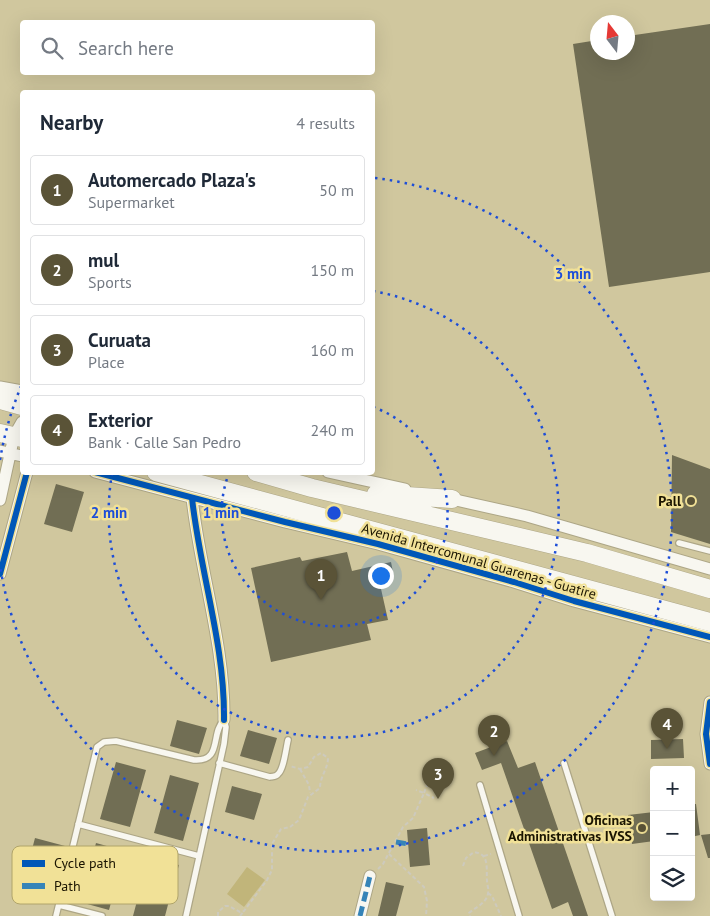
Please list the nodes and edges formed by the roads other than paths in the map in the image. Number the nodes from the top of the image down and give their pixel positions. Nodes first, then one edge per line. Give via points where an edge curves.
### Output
1 (20, 392) edge
2 (6, 399) edge
3 (13, 441) edge
4 (26, 475) edge
5 (106, 475) edge
6 (166, 475) edge
7 (266, 475) edge
8 (342, 475) edge
9 (312, 488) junction
10 (192, 498) junction
11 (452, 499) junction
12 (0, 500) edge
13 (679, 542) dead end
14 (710, 551) edge
15 (710, 569) edge
16 (0, 574) edge
17 (710, 589) edge
18 (707, 631) edge
19 (710, 702) edge
20 (224, 720) junction
21 (288, 740) dead end
22 (220, 763) junction
23 (564, 763) dead end
24 (710, 764) edge
25 (480, 784) dead end
26 (78, 824) junction
27 (73, 846) edge
28 (161, 846) edge
29 (178, 850) edge
30 (199, 856) junction
31 (370, 876) road end
32 (59, 905) joint
33 (56, 916) edge
34 (102, 916) edge
35 (186, 916) edge
36 (360, 916) edge
37 (519, 916) edge
38 (612, 916) edge

1 - 2 street
3 - 12 street
4 - 16 street
5 - 10 street, Avenida Intercomunal Guarenas - Guatire
6 - 18 highway, Avenida Intercomunal Guarenas - Guatire
7 - 9 highway, Avenida Intercomunal Guarenas - Guatire
8 - 11 street
9 - 11 highway
9 - 17 highway, Avenida Intercomunal Guarenas - Guatire via 587,553
10 - 18 street, Avenida Intercomunal Guarenas - Guatire via 378,544 574,601
10 - 20 street via 215,624
11 - 15 street via 527,516
13 - 14 lane
19 - 24 street via 706,734
20 - 22 lane via 226,730
20 - 26 lane via 213,752 200,760 124,742 100,744 95,751
21 - 22 lane via 278,775 270,777
22 - 30 lane
23 - 38 lane
25 - 37 lane
26 - 27 lane
26 - 28 lane
29 - 30 lane
30 - 35 lane
31 - 36 street
32 - 33 lane
32 - 34 lane

